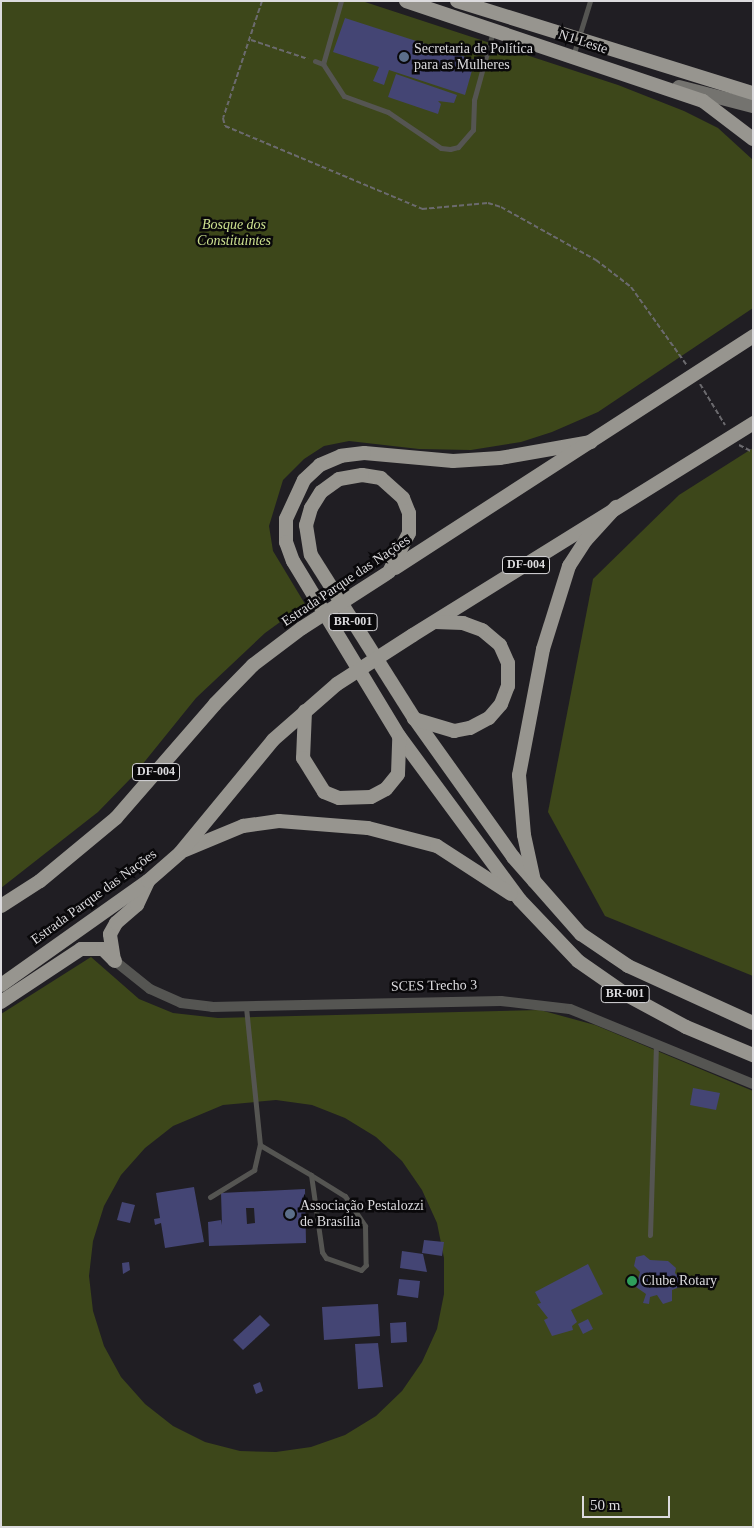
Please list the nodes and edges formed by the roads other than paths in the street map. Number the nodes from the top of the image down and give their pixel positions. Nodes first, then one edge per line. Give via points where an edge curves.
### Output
1 (341, 1) edge
2 (406, 1) edge
3 (456, 1) edge
4 (590, 1) edge
5 (493, 30) junction
6 (578, 40) junction
7 (573, 56) junction
8 (315, 61) road end
9 (323, 64) junction
10 (648, 64) junction
11 (639, 77) junction
12 (753, 93) edge
13 (753, 105) edge
14 (753, 139) edge
15 (753, 336) edge
16 (753, 423) edge
17 (591, 442) junction
18 (616, 507) junction
19 (388, 573) junction
20 (436, 622) junction
21 (304, 712) junction
22 (414, 718) junction
23 (399, 736) junction
24 (180, 853) junction
25 (148, 881) junction
26 (536, 886) junction
27 (520, 900) junction
28 (1, 906) edge
29 (115, 961) junction
30 (1, 985) edge
31 (1, 1002) edge
32 (246, 1007) junction
33 (753, 1023) edge
34 (656, 1042) junction
35 (753, 1055) edge
36 (753, 1084) edge
37 (260, 1145) junction
38 (311, 1175) junction
39 (210, 1197) dead end
40 (650, 1235) dead end

1 - 9 lane
2 - 5 highway, N1 Leste
3 - 6 highway, N1 Leste
4 - 6 lane
5 - 7 highway, N1 Leste
5 - 9 lane via 474,100 473,130 458,147 450,149 441,148 388,112 344,96
6 - 7 lane
6 - 10 highway, N1 Leste
7 - 11 highway, N1 Leste
8 - 9 lane
10 - 12 highway
10 - 13 main road, N1 Leste
11 - 13 main road, N1 Leste
11 - 14 highway via 702,101
15 - 17 highway, Estrada Parque das Nações / DF-004
16 - 18 highway, Estrada Parque das Nações / DF-004
17 - 19 highway, Estrada Parque das Nações / DF-004
17 - 23 highway, BR-001 via 500,458 462,460 364,453 342,456 320,465 304,480 286,519 286,542 293,561
18 - 20 highway, Estrada Parque das Nações / DF-004
18 - 26 highway, BR-001 via 586,540 570,566 543,649 519,775 524,835
19 - 22 highway, BR-001 via 409,533 409,514 403,498 381,478 362,475 339,479 322,492 311,508 306,525 311,555
19 - 28 highway, Estrada Parque das Nações / DF-004, bridge via 302,628 234,685 116,818 40,881
20 - 21 highway, Estrada Parque das Nações / DF-004, bridge via 337,684
20 - 22 highway via 463,623 482,630 500,645 508,663 508,686 501,704 489,718 470,728 454,731
21 - 23 highway via 303,758 318,785 339,798 371,797 386,789 398,774
21 - 24 highway, Estrada Parque das Nações / DF-004 via 273,740
22 - 26 highway, BR-001
23 - 27 highway, BR-001
24 - 25 highway, Estrada Parque das Nações / DF-004
24 - 27 highway, BR-001 via 215,834 252,824 279,821 368,828 437,846
25 - 29 highway via 137,905 116,923 110,934
25 - 30 highway, Estrada Parque das Nações / DF-004
26 - 33 highway, BR-001 via 581,934 628,966
27 - 35 highway, BR-001 via 578,961 627,994 686,1027
29 - 31 highway via 103,949 81,949
29 - 32 street, SCES Trecho 3 via 150,990 180,1003
32 - 34 street, SCES Trecho 3 via 501,1001 540,1003 596,1018
32 - 37 lane
34 - 36 street, SCES Trecho 3
34 - 40 lane
37 - 38 lane
37 - 39 lane via 254,1170
38 - 38 lane via 346,1196 365,1226 366,1265 361,1270 326,1258 322,1252

